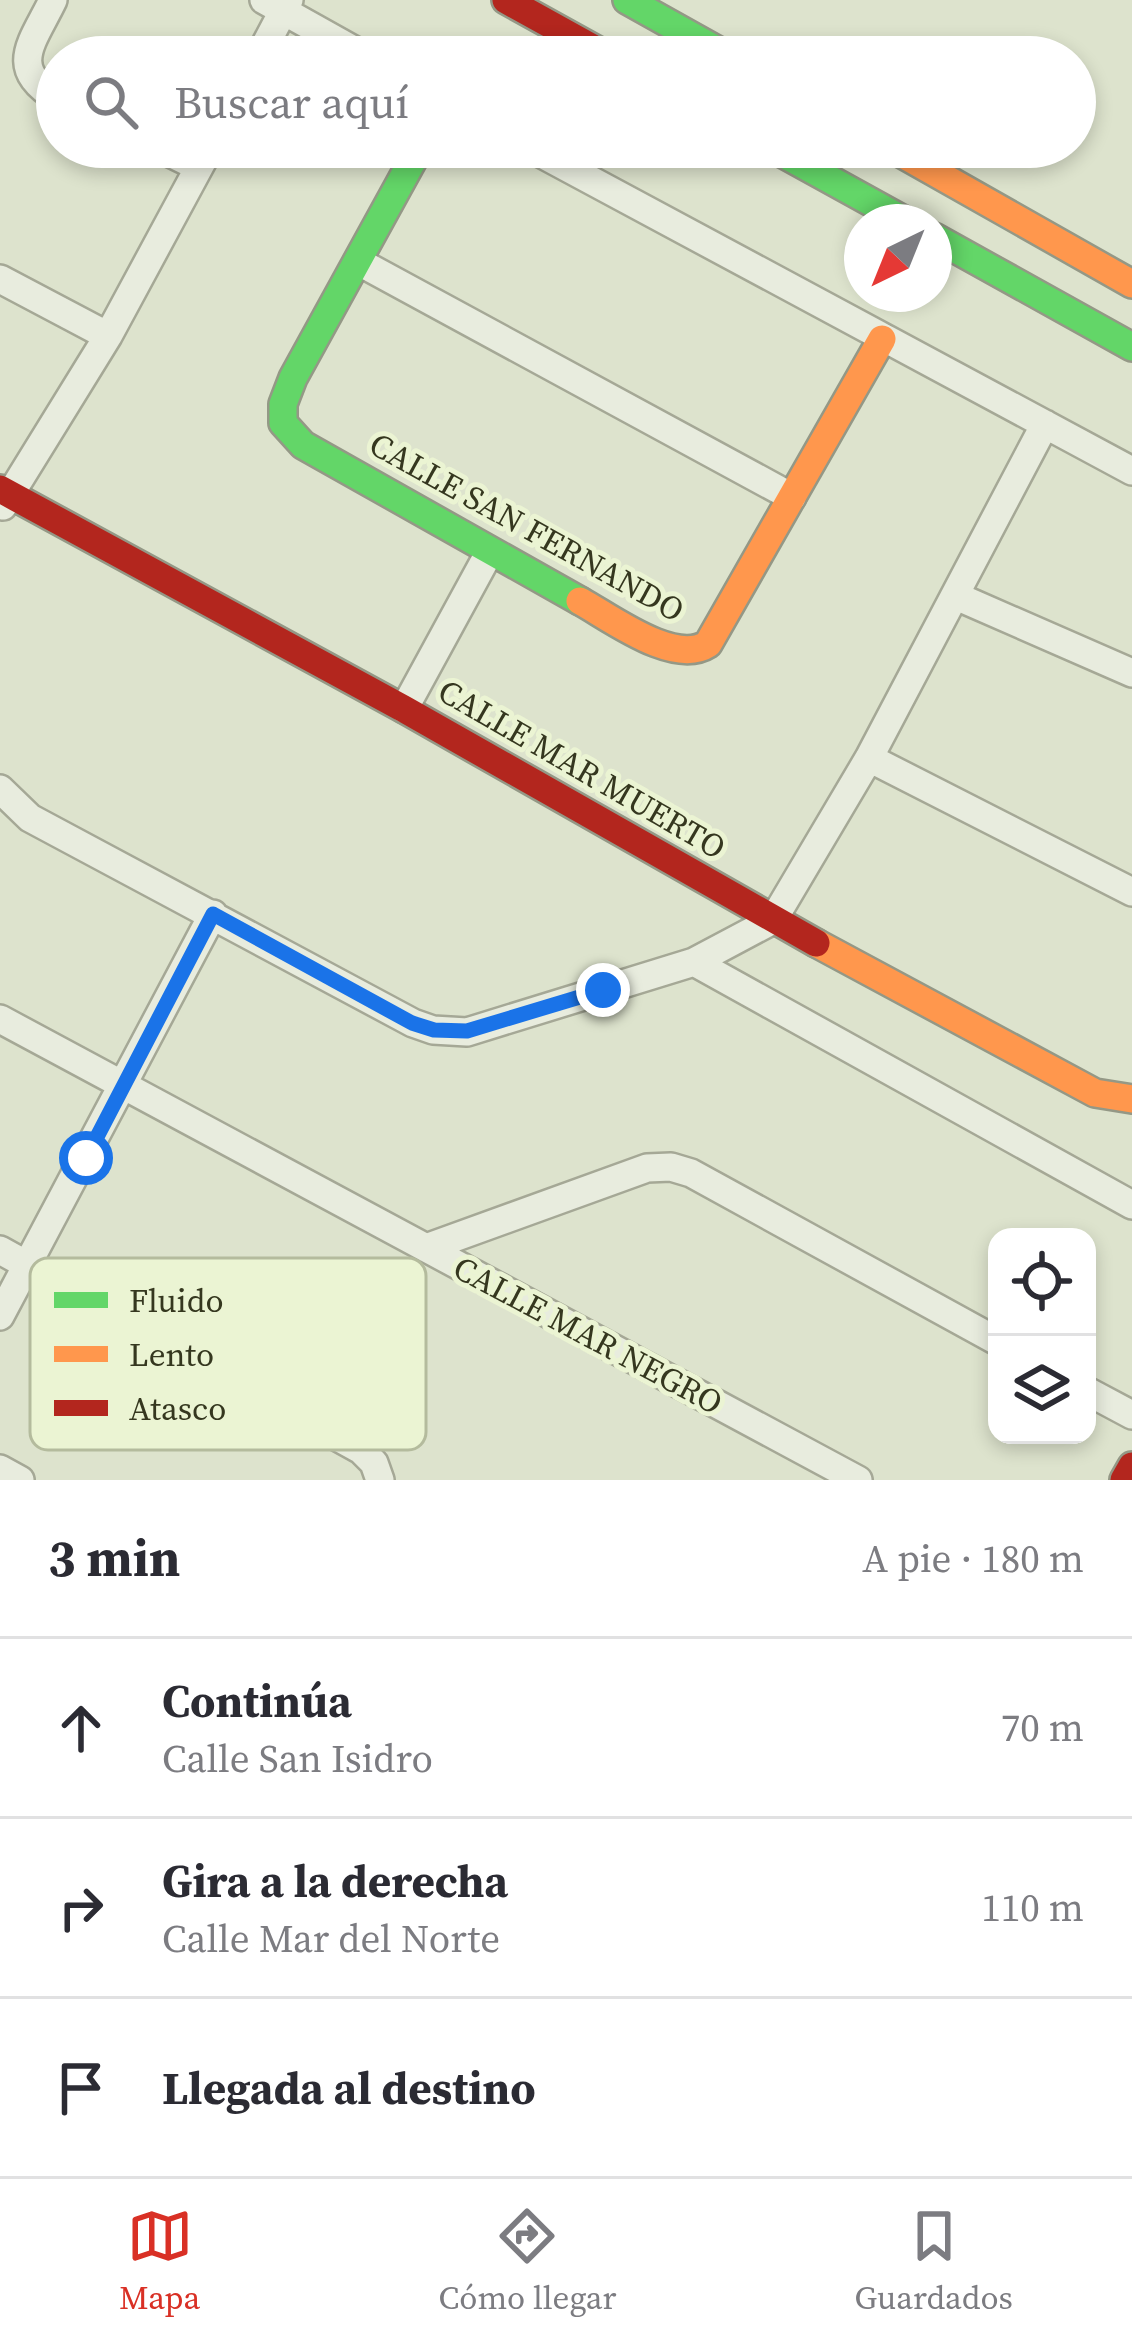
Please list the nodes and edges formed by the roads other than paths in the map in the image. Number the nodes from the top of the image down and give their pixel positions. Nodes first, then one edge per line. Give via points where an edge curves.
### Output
1 (53, 0) edge
2 (506, 0) edge
3 (626, 0) edge
4 (278, 4) edge
5 (267, 36) edge
6 (331, 36) edge
7 (570, 36) edge
8 (691, 36) edge
9 (36, 85) edge
10 (199, 168) edge
11 (409, 168) edge
12 (568, 168) edge
13 (809, 168) edge
14 (927, 168) edge
15 (874, 204) edge
16 (952, 247) edge
17 (359, 262) junction
18 (0, 279) edge
19 (1132, 284) edge
20 (108, 336) junction
21 (882, 339) junction
22 (1132, 347) edge
23 (1045, 424) junction
24 (1132, 471) edge
25 (792, 497) junction
26 (4, 498) edge
27 (489, 553) junction
28 (956, 596) junction
29 (1132, 673) edge
30 (404, 709) junction
31 (869, 758) junction
32 (0, 789) edge
33 (1132, 892) edge
34 (213, 914) junction
35 (773, 920) junction
36 (694, 962) junction
37 (0, 1019) edge
38 (125, 1086) junction
39 (1132, 1100) edge
40 (1132, 1205) edge
41 (426, 1248) junction
42 (0, 1250) edge
43 (32, 1258) edge
44 (30, 1262) edge
45 (28, 1266) junction
46 (0, 1316) edge
47 (988, 1336) edge
48 (1096, 1395) edge
49 (1132, 1415) edge
50 (361, 1450) edge
51 (1132, 1466) edge
52 (0, 1469) edge
53 (20, 1480) edge
54 (380, 1480) edge
55 (858, 1480) edge
56 (1124, 1480) edge

1 - 9 street via 26,56
2 - 7 street
3 - 8 street
4 - 5 street
4 - 6 street
10 - 20 street
11 - 17 street, CALLE SAN FERNANDO
12 - 21 street
13 - 15 street
14 - 19 street
16 - 22 street
17 - 25 street
17 - 27 street, CALLE SAN FERNANDO via 293,378 283,423 303,445
18 - 20 street
20 - 26 street
21 - 23 street
21 - 25 street, CALLE SAN FERNANDO
23 - 24 street
23 - 28 street
25 - 27 street, CALLE SAN FERNANDO via 713,638 688,654
26 - 30 street, CALLE MAR MUERTO
27 - 30 street
28 - 29 street
28 - 31 street
30 - 35 street, CALLE MAR MUERTO
31 - 33 street
31 - 35 street
32 - 34 street via 30,818
34 - 36 street via 412,1023 451,1032
34 - 38 street
35 - 36 street
35 - 39 street, CALLE MAR MUERTO via 1095,1093
36 - 40 street
37 - 38 street, CALLE MAR NEGRO
38 - 41 street, CALLE MAR NEGRO
38 - 43 street
41 - 47 street via 647,1168 671,1167
41 - 55 street, CALLE MAR NEGRO
42 - 45 street
44 - 45 street
45 - 46 street
48 - 49 street
50 - 54 street
51 - 56 street
52 - 53 street

